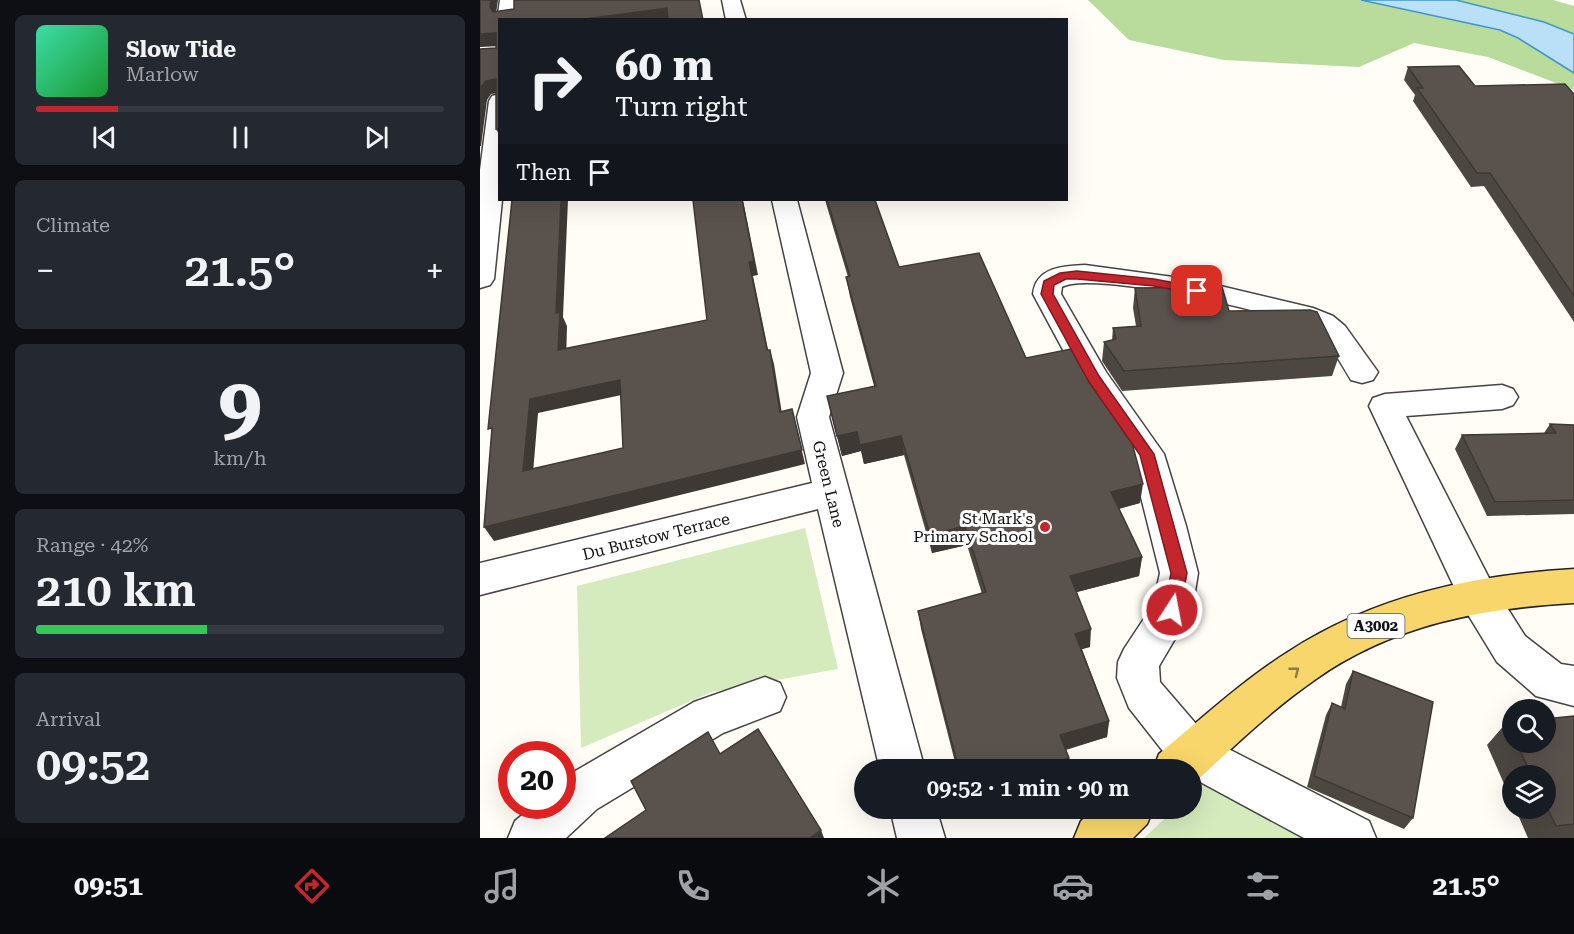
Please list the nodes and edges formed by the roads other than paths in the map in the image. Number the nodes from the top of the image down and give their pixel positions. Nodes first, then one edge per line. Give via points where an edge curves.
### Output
1 (509, 0) edge
2 (731, 0) edge
3 (507, 18) edge
4 (736, 18) edge
5 (498, 119) edge
6 (784, 201) edge
7 (480, 279) edge
8 (1362, 372) dead end
9 (1502, 397) dead end
10 (831, 492) junction
11 (480, 579) edge
12 (1574, 586) edge
13 (1478, 596) junction
14 (1574, 686) edge
15 (765, 697) dead end
16 (900, 759) edge
17 (1182, 759) edge
18 (1188, 759) edge
19 (1202, 770) edge
20 (916, 819) edge
21 (1119, 819) edge
22 (532, 838) edge
23 (921, 838) edge
24 (1098, 838) edge
25 (1353, 838) edge

1 - 3 street
2 - 4 street
5 - 7 street
6 - 10 street, Green Lane via 827,373 813,417
8 - 17 street via 1339,336 1321,322 1262,302 1091,275 1064,275 1048,283 1047,294 1094,379 1147,454 1179,573 1172,610 1139,662 1138,678
9 - 13 street via 1385,406
10 - 11 street, Du Burstow Terrace
10 - 16 street, Green Lane
12 - 13 main road, A3002
13 - 14 street via 1511,650 1551,682
18 -> 13 main road, A3002 via 1302,665 1396,616
15 - 22 street via 709,717 581,793
19 - 25 street
20 - 23 street
21 - 24 main road

